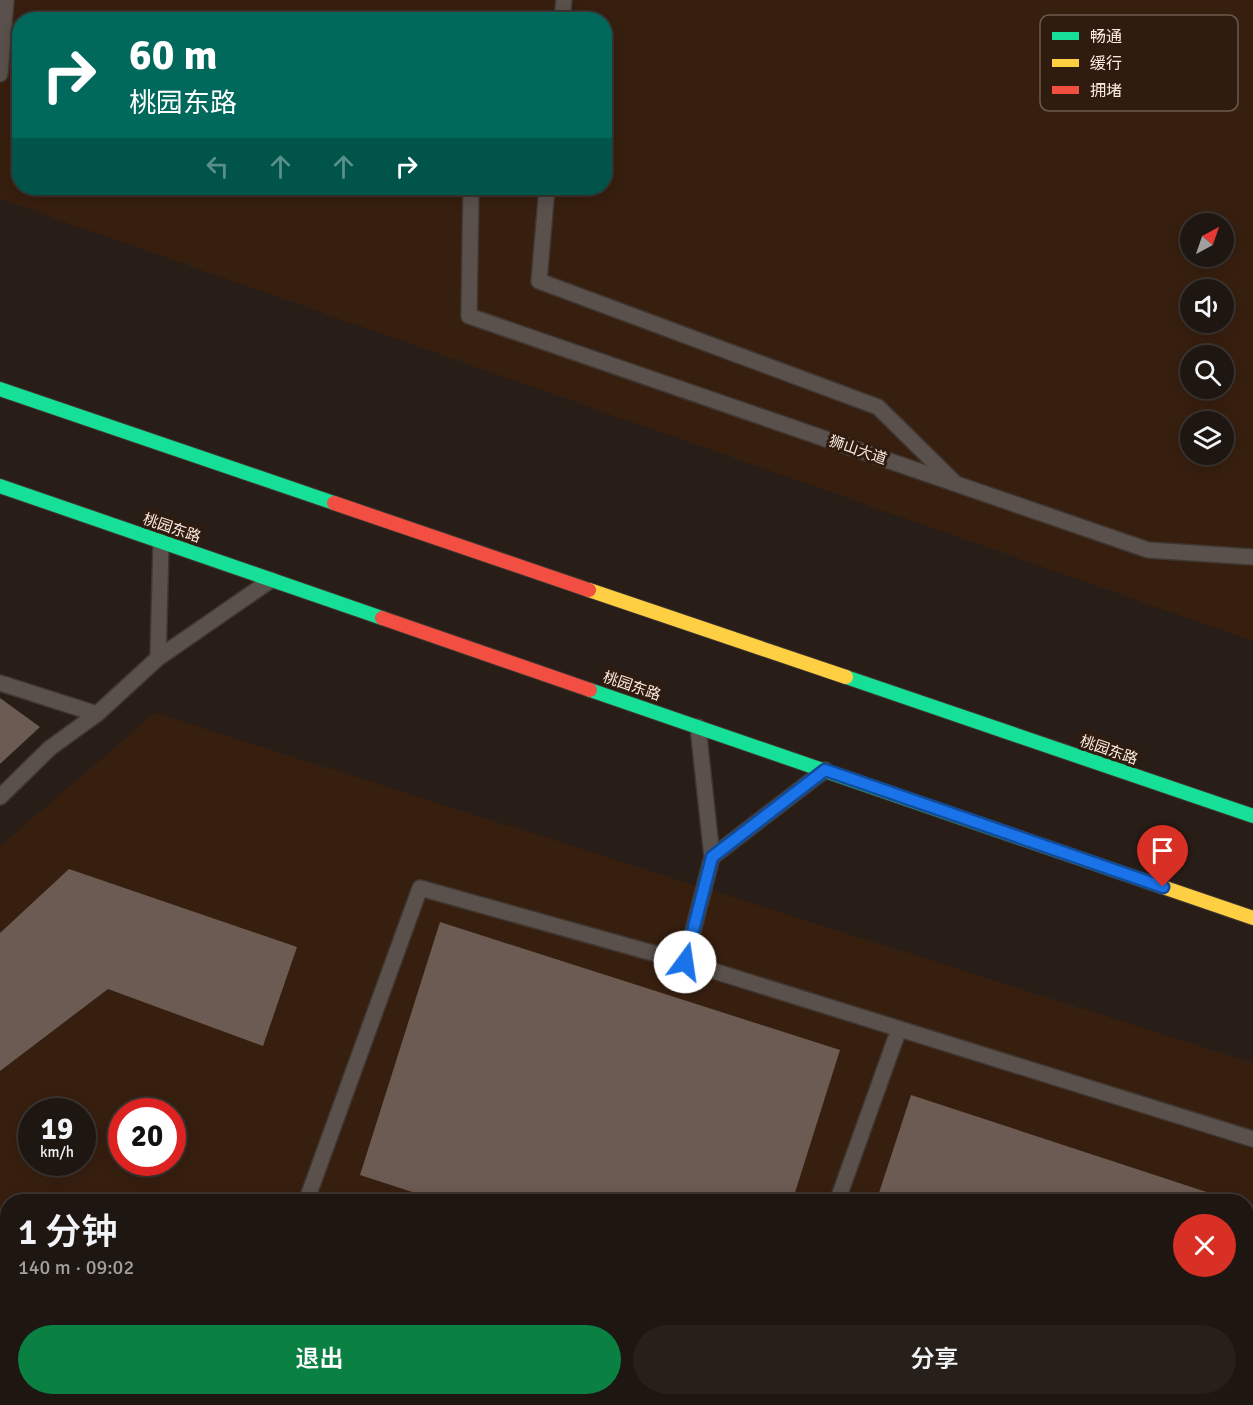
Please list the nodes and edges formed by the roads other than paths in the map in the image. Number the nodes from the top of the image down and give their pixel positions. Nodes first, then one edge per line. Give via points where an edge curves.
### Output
1 (6, 0) edge
2 (0, 74) edge
3 (471, 195) edge
4 (546, 195) edge
5 (0, 389) edge
6 (955, 484) junction
7 (0, 486) edge
8 (160, 542) junction
9 (1253, 557) edge
10 (271, 580) junction
11 (158, 658) junction
12 (0, 683) edge
13 (97, 714) junction
14 (698, 727) junction
15 (825, 770) junction
16 (0, 797) edge
17 (1253, 816) edge
18 (712, 857) junction
19 (1253, 918) edge
20 (685, 962) junction
21 (899, 1029) junction
22 (1253, 1139) edge
23 (309, 1194) edge
24 (840, 1194) edge

1 - 2 lane
3 - 6 lane, 狮山大道 via 469,316
4 - 6 lane via 539,281 878,408
5 - 17 main road, 桃园东路
6 - 9 lane, 狮山大道 via 1148,550
7 - 8 main road, 桃园东路
8 - 10 main road, 桃园东路
8 - 11 lane
10 - 11 lane
10 - 14 main road, 桃园东路
11 - 13 lane
12 - 13 lane
13 - 16 lane via 50,748
14 - 15 main road, 桃园东路
14 - 18 lane
15 - 18 lane
15 - 19 main road, 桃园东路
18 - 20 lane
20 - 21 lane
20 - 23 lane via 420,888
21 - 22 lane
21 - 24 lane

